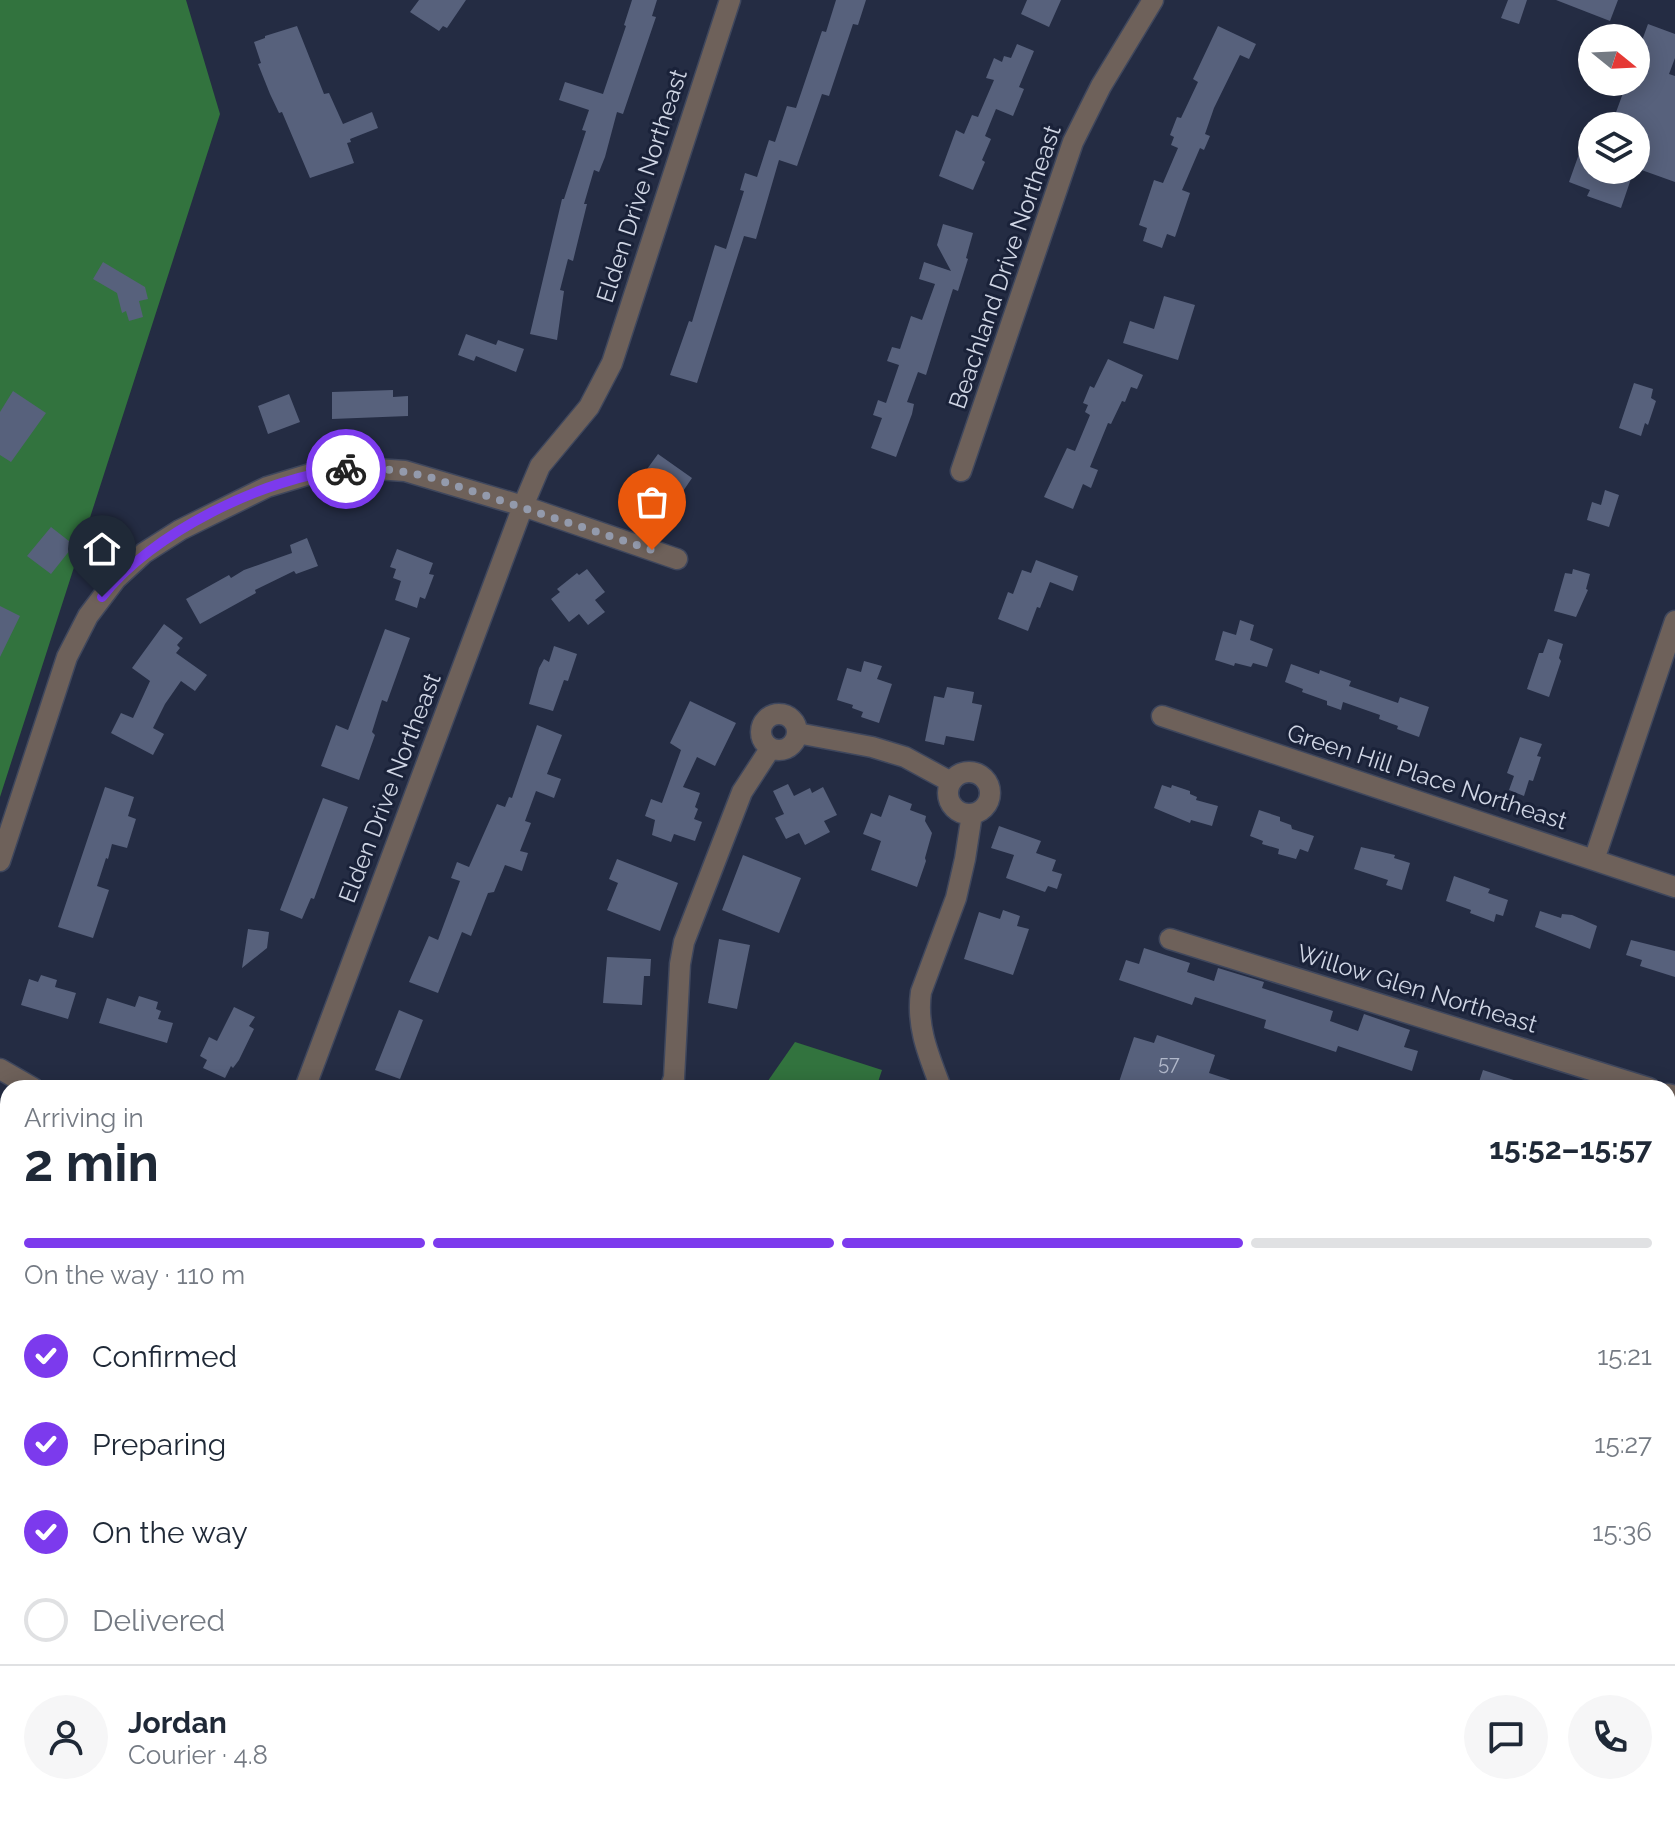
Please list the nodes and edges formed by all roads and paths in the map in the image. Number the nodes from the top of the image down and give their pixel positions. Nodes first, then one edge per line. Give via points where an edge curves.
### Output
1 (730, 0) edge
2 (1153, 0) edge
3 (961, 471) dead end
4 (523, 506) junction
5 (677, 559) dead end
6 (1675, 621) edge
7 (1162, 716) dead end
8 (797, 733) junction
9 (770, 749) junction
10 (951, 782) junction
11 (972, 814) junction
12 (1594, 860) junction
13 (0, 861) edge
14 (1675, 887) edge
15 (1170, 939) dead end
16 (0, 1069) edge
17 (19, 1080) edge
18 (308, 1080) edge
19 (673, 1080) edge
20 (938, 1080) edge
21 (1623, 1080) edge

1 - 4 street, Elden Drive Northeast via 612,363 589,407 540,466
2 - 3 street, Beachland Drive Northeast via 1073,142
4 - 5 street
4 - 13 street via 405,471 320,471 267,487 144,553 88,616 67,657
4 - 18 street, Elden Drive Northeast
6 - 12 street
7 - 12 street, Green Hill Place Northeast
8 - 9 street via 791,746
8 - 9 street via 792,720 773,715 760,731
8 - 10 street via 905,757
9 - 19 street via 742,792 684,942
10 - 11 street via 951,805
10 - 11 street via 970,772 984,778 989,800
11 - 20 street via 956,898 921,992 920,1030
12 - 14 street, Green Hill Place Northeast
15 - 21 street, Willow Glen Northeast
16 - 17 street

